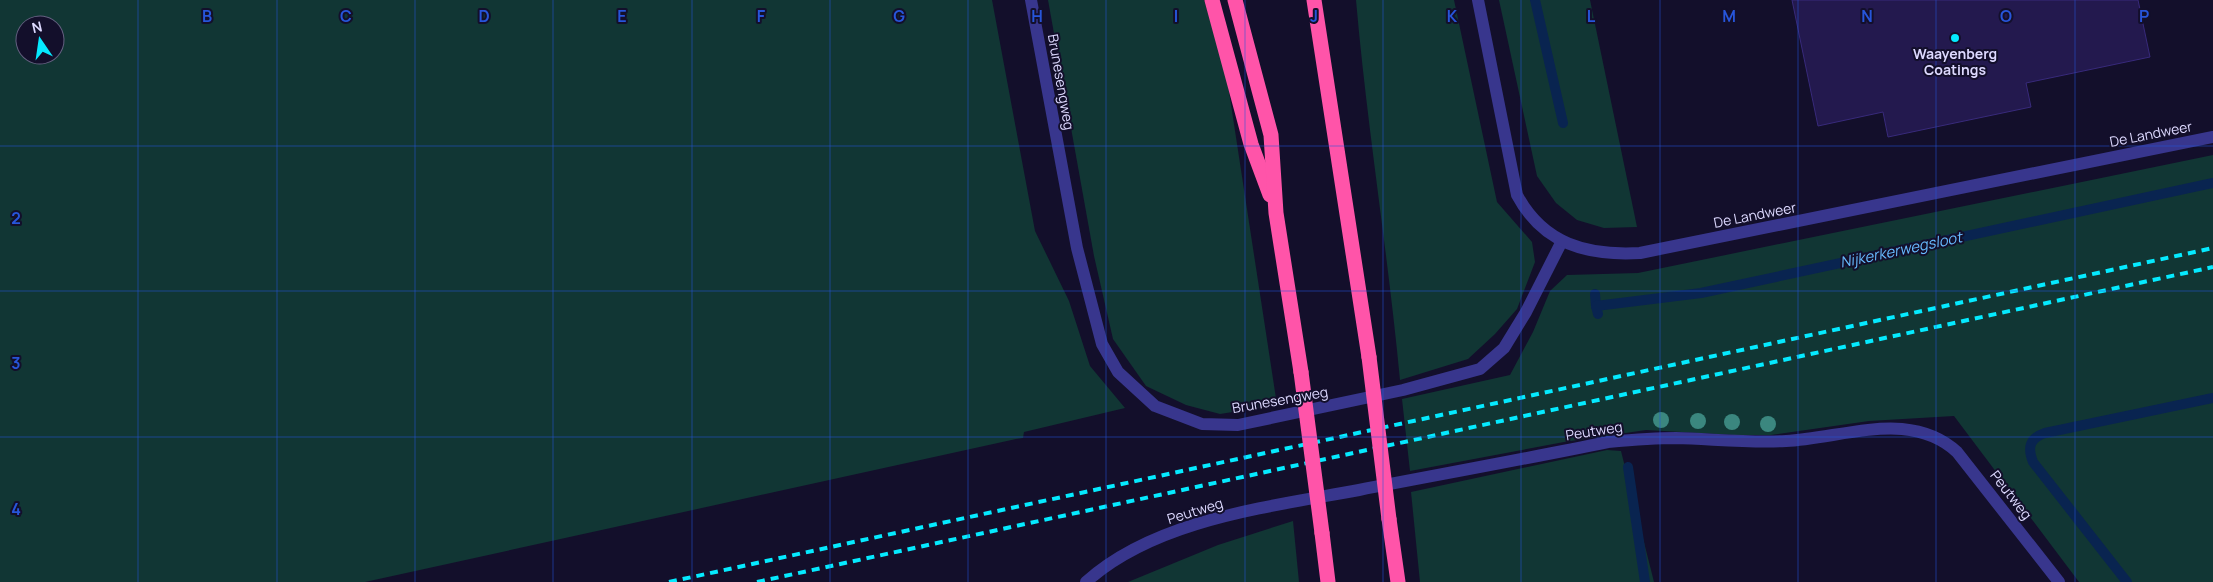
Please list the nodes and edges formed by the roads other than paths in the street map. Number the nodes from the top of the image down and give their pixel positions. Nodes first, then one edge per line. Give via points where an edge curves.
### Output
1 (1031, 0) edge
2 (1212, 0) edge
3 (1235, 0) edge
4 (1314, 0) edge
5 (1478, 0) edge
6 (2213, 137) edge
7 (1276, 213) junction
8 (1562, 242) junction
9 (1086, 582) edge
10 (1328, 582) edge
11 (1398, 582) edge
12 (2059, 582) edge

1 - 8 street, Brunesengweg via 1077,248 1102,344 1118,372 1155,406 1202,424 1238,425 1403,390 1480,369 1504,348
2 - 7 highway via 1252,144
3 - 7 highway via 1271,135
4 - 11 highway, bridge
5 - 8 street, De Landweer via 1517,195 1526,212
6 - 8 street, De Landweer via 1640,253 1612,255
7 - 10 highway, bridge via 1301,372
9 - 12 street, Peutweg via 1112,562 1159,538 1216,519 1608,442 1659,438 1787,441 1885,429 1924,433 1946,442

